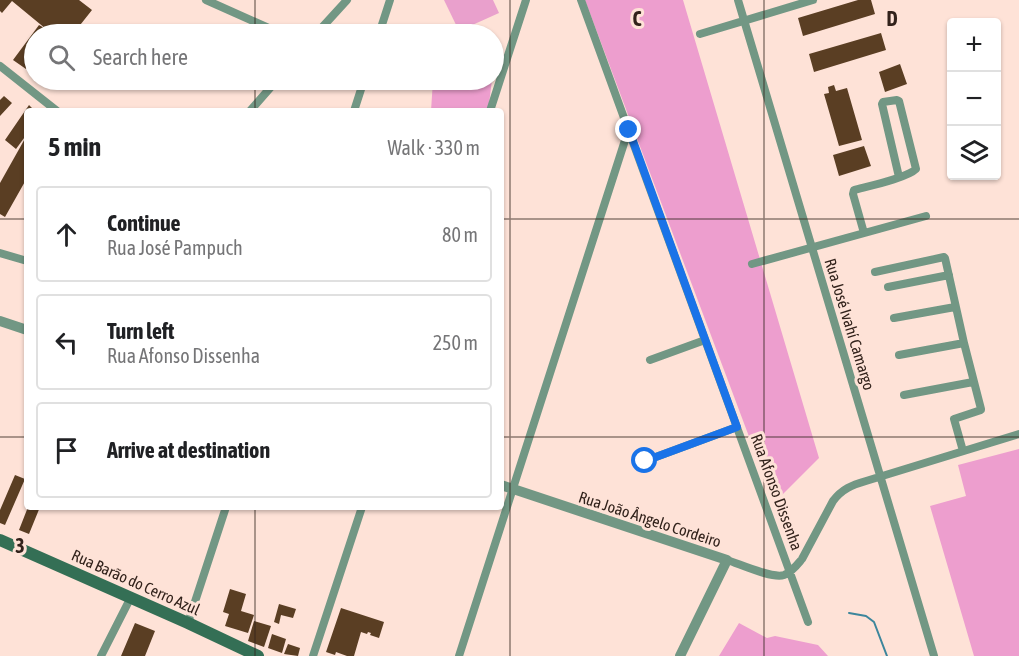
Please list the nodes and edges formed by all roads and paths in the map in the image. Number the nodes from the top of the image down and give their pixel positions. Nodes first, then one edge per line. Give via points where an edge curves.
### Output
1 (206, 0) edge
2 (347, 0) edge
3 (390, 0) edge
4 (526, 0) edge
5 (581, 0) edge
6 (738, 0) edge
7 (813, 0) edge
8 (744, 21) junction
9 (260, 24) edge
10 (325, 24) edge
11 (382, 24) edge
12 (700, 34) dead end
13 (0, 66) edge
14 (504, 68) edge
15 (24, 85) edge
16 (30, 90) edge
17 (268, 90) edge
18 (361, 90) edge
19 (497, 90) edge
20 (53, 108) edge
21 (253, 108) edge
22 (355, 108) edge
23 (491, 108) edge
24 (629, 130) junction
25 (899, 177) junction
26 (926, 216) dead end
27 (864, 233) junction
28 (812, 247) junction
29 (0, 253) edge
30 (24, 260) edge
31 (752, 264) dead end
32 (874, 272) dead end
33 (949, 275) junction
34 (888, 287) dead end
35 (955, 307) junction
36 (894, 318) dead end
37 (0, 321) edge
38 (24, 329) edge
39 (705, 339) junction
40 (964, 343) junction
41 (899, 355) dead end
42 (650, 360) dead end
43 (973, 382) junction
44 (904, 395) dead end
45 (737, 427) junction
46 (1019, 434) edge
47 (963, 451) junction
48 (645, 461) dead end
49 (880, 477) junction
50 (504, 486) edge
51 (513, 489) junction
52 (225, 510) edge
53 (361, 510) edge
54 (0, 540) edge
55 (727, 560) junction
56 (790, 572) junction
57 (131, 597) junction
58 (808, 622) dead end
59 (189, 623) junction
60 (232, 643) junction
61 (101, 656) edge
62 (237, 656) edge
63 (258, 656) edge
64 (313, 656) edge
65 (459, 656) edge
66 (680, 656) edge
67 (934, 656) edge

1 - 9 street
2 - 10 street
3 - 11 street
4 - 14 street
5 - 24 street, Rua Afonso Dissenha
6 - 8 street, Rua José Ivahí Camargo
7 - 8 street
8 - 12 street
8 - 28 street, Rua José Ivahí Camargo
13 - 15 street
16 - 20 street
17 - 21 street
18 - 22 street
19 - 23 street
24 - 39 street, Rua Afonso Dissenha
24 - 51 street
25 - 25 street via 882,104 897,99 916,169
25 - 27 street via 854,190
26 - 27 street
27 - 28 street
28 - 31 street
28 - 49 street, Rua José Ivahí Camargo
29 - 30 street
32 - 33 street via 944,257
33 - 34 street
33 - 35 street
35 - 36 street
35 - 40 street
37 - 38 street
39 - 42 street
39 - 45 street, Rua Afonso Dissenha
40 - 41 street
40 - 43 street
43 - 44 street
43 - 47 street via 981,410 954,419
45 - 48 street
45 - 56 street, Rua Afonso Dissenha
46 - 47 street
47 - 49 street
49 - 56 street via 838,494 802,559
49 - 67 street, Rua José Ivahí Camargo
50 - 51 street, Rua João Ângelo Cordeiro
51 - 55 street, Rua João Ângelo Cordeiro
51 - 65 street
52 - 59 street
53 - 64 street
54 - 57 main road, Rua Barão do Cerro Azul
55 - 56 street, Rua João Ângelo Cordeiro via 772,575
55 - 66 street
56 - 58 street, Rua Afonso Dissenha
57 - 59 main road, Rua Barão do Cerro Azul
57 - 61 street
59 - 60 main road, Rua Barão do Cerro Azul
60 - 62 street
60 - 63 main road, Rua Barão do Cerro Azul

